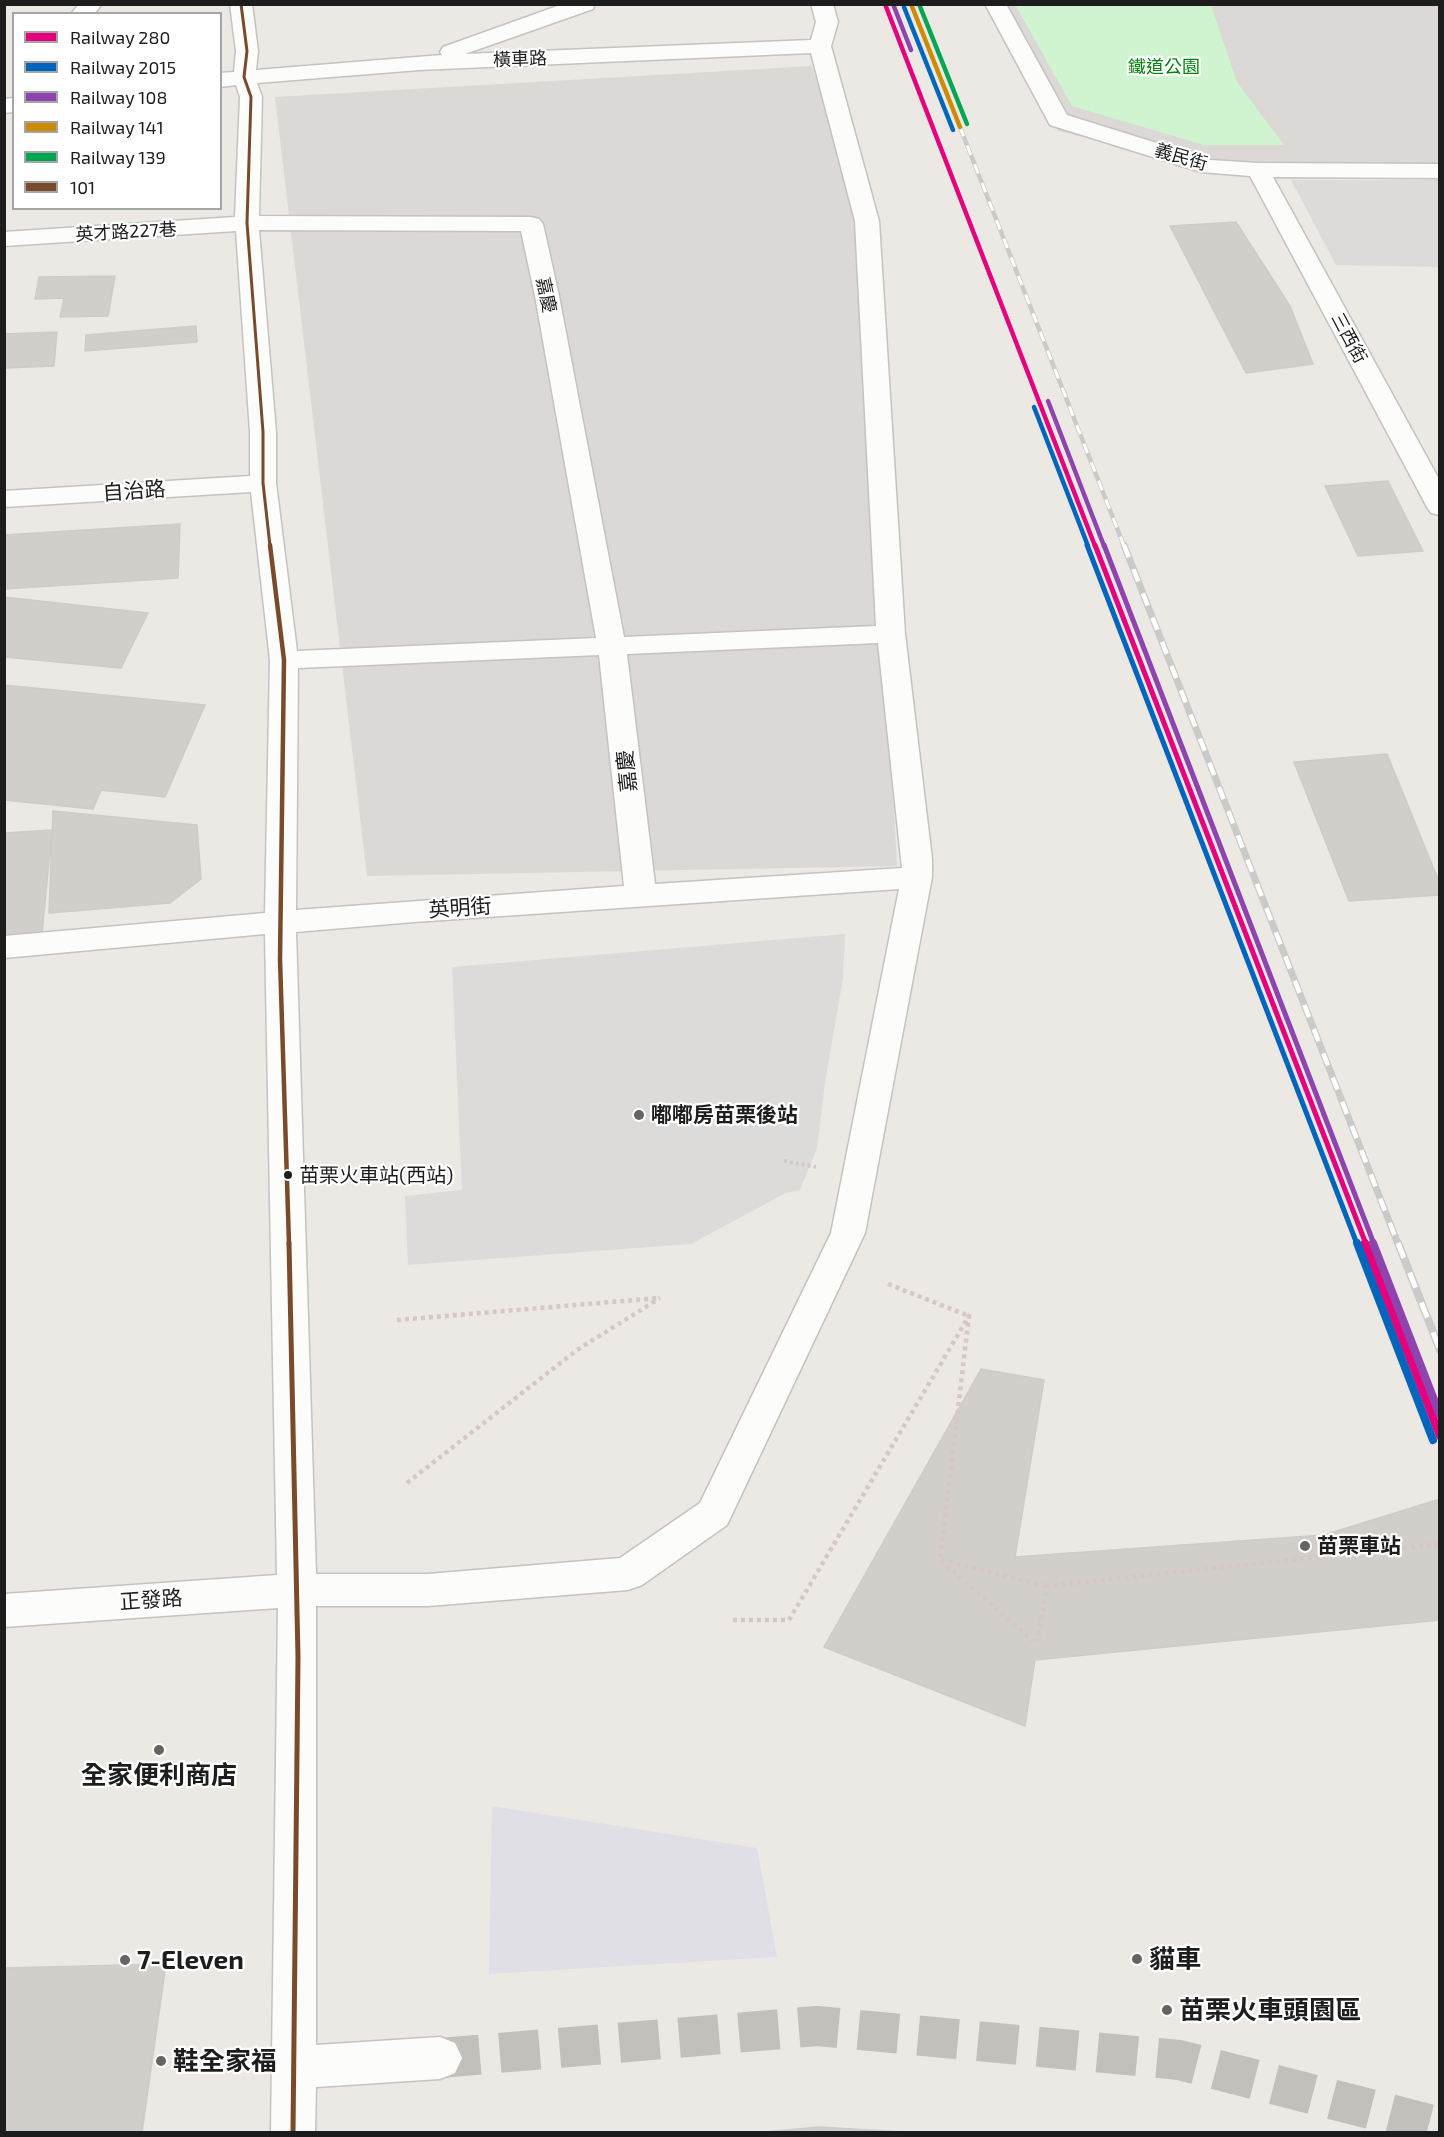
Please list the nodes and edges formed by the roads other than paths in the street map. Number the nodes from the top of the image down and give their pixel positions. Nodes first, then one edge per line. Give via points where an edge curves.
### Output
1 (241, 4) edge
2 (585, 4) edge
3 (822, 4) edge
4 (995, 4) edge
5 (820, 46) junction
6 (419, 63) junction
7 (232, 79) edge
8 (1258, 170) junction
9 (1440, 171) edge
10 (247, 223) junction
11 (4, 239) edge
12 (263, 483) junction
13 (4, 499) edge
14 (1440, 507) edge
15 (891, 634) junction
16 (612, 646) junction
17 (284, 660) junction
18 (917, 877) junction
19 (640, 896) junction
20 (280, 924) junction
21 (4, 947) edge
22 (297, 1590) junction
23 (4, 1611) edge
24 (440, 2058) tunnel mouth
25 (295, 2067) junction
26 (293, 2133) edge

1 - 7 street via 247,51
2 - 6 street
3 - 5 street via 827,22
4 - 8 street, 義民街 via 1058,120 1209,167
5 - 6 street, 橫車路
5 - 15 street via 867,221
6 - 7 street, 橫車路
7 - 10 street via 251,97
8 - 9 street, 義民街
8 - 14 street, 三西街
10 - 11 street, 英才路227巷
10 - 12 street via 263,432
10 - 16 street, 嘉慶 via 531,224
12 - 13 street, 自治路
12 - 17 street
15 - 16 street
15 - 18 street
16 - 17 street
16 - 19 street, 嘉慶
17 - 20 street
18 - 19 street, 英明街
18 - 22 street, 正發路 via 848,1233 714,1515 628,1574 428,1590
19 - 20 street, 英明街
20 - 21 street, 英明街
20 - 22 street
22 - 23 street, 正發路
22 - 25 street
24 - 25 street
25 - 26 street

